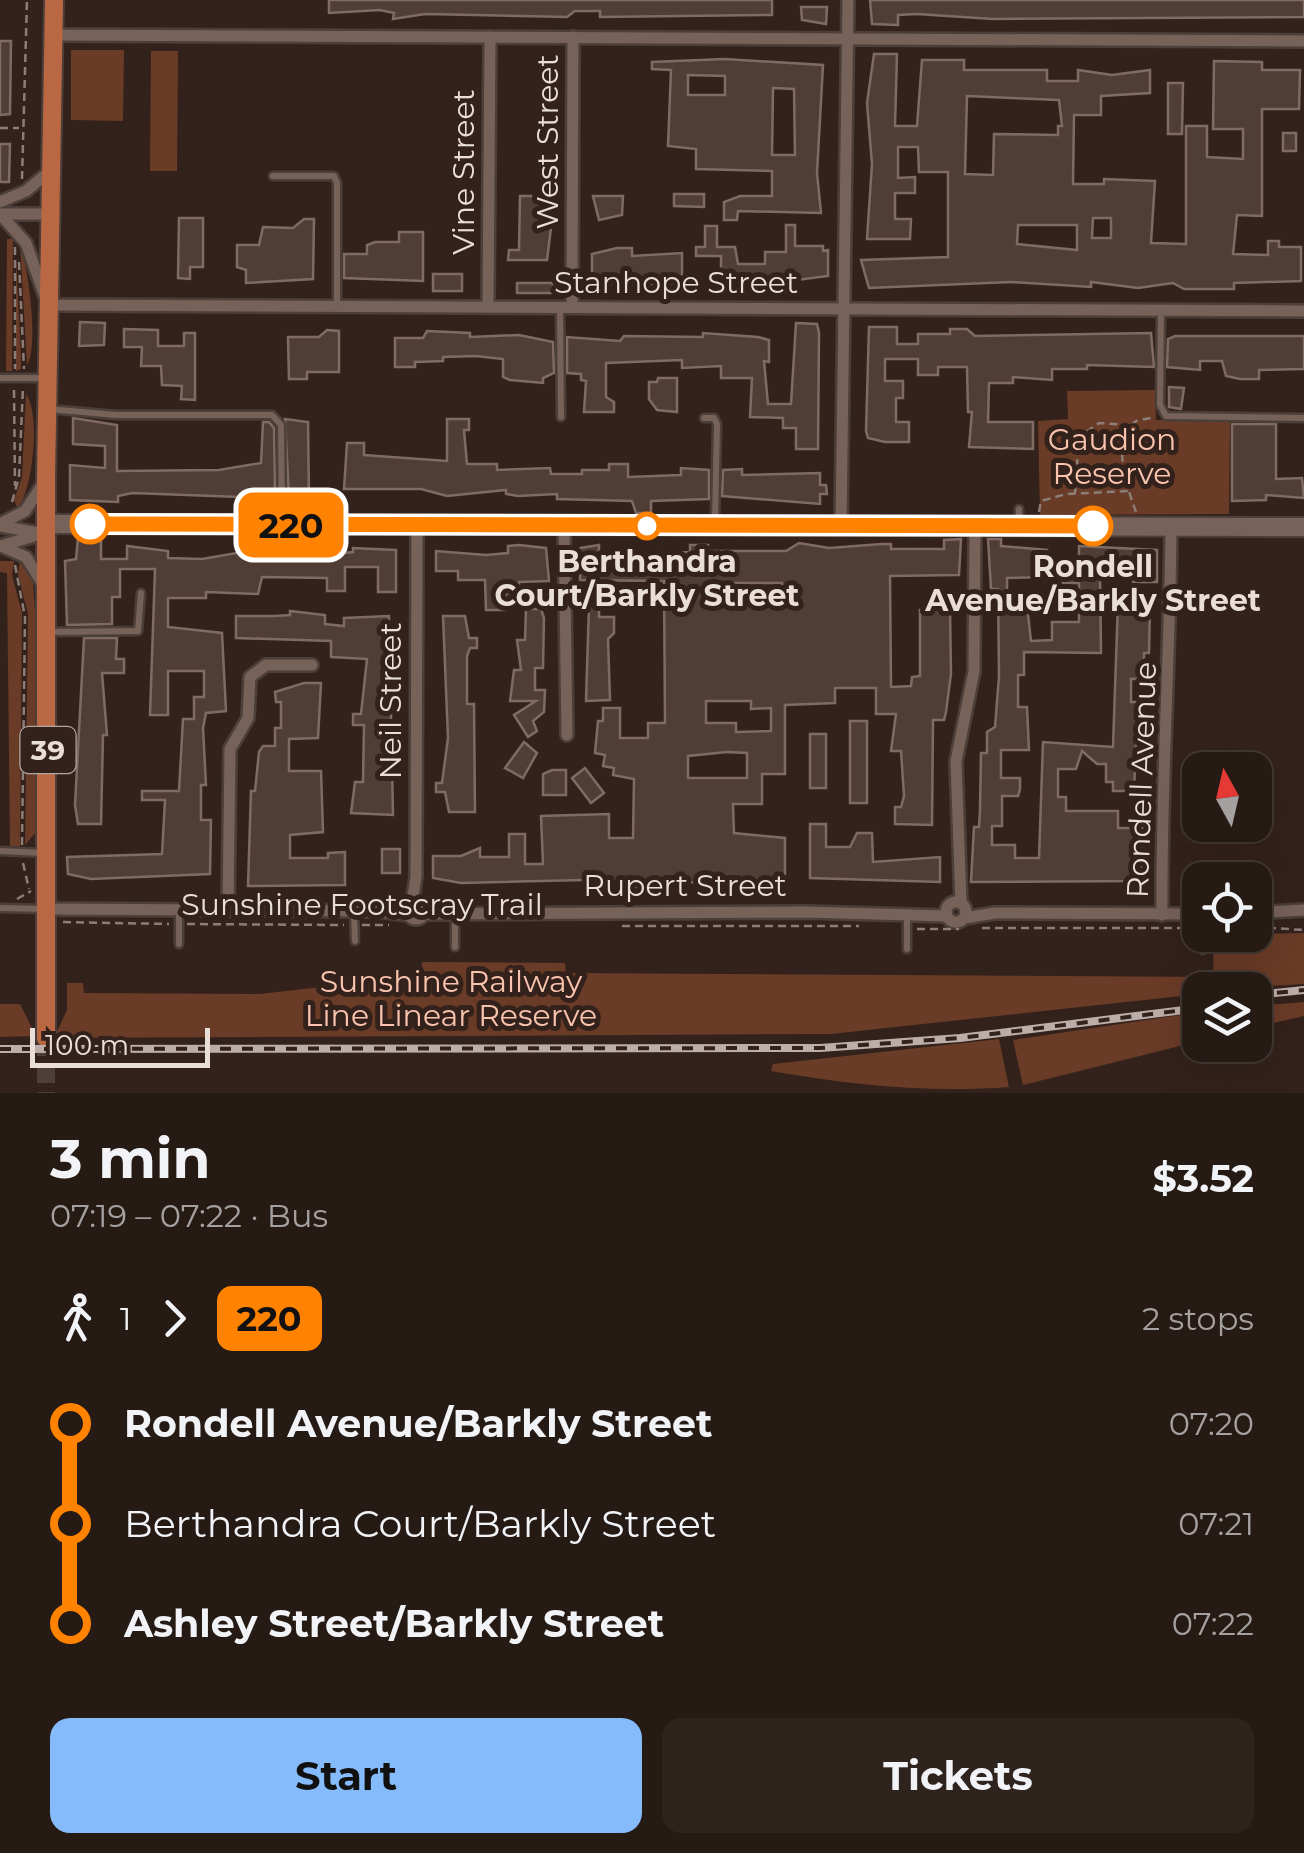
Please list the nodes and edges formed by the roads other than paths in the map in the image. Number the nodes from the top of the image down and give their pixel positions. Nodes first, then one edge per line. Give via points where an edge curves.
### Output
1 (50, 0) edge
2 (848, 0) edge
3 (53, 29) junction
4 (490, 37) junction
5 (573, 37) junction
6 (846, 39) junction
7 (1304, 41) edge
8 (50, 172) junction
9 (273, 176) dead end
10 (0, 202) edge
11 (0, 214) edge
12 (49, 214) junction
13 (48, 305) junction
14 (337, 306) junction
15 (488, 306) junction
16 (566, 307) junction
17 (843, 309) junction
18 (1161, 310) junction
19 (1304, 310) edge
20 (0, 378) edge
21 (48, 378) junction
22 (47, 409) junction
23 (560, 417) dead end
24 (704, 418) dead end
25 (1304, 418) edge
26 (46, 479) junction
27 (0, 525) edge
28 (282, 525) junction
29 (416, 525) junction
30 (564, 525) junction
31 (715, 526) junction
32 (842, 526) junction
33 (1171, 526) junction
34 (975, 527) junction
35 (1304, 527) edge
36 (45, 531) junction
37 (0, 546) edge
38 (48, 592) junction
39 (141, 593) dead end
40 (48, 632) junction
41 (312, 665) dead end
42 (566, 735) dead end
43 (0, 852) edge
44 (47, 854) junction
45 (0, 908) edge
46 (47, 909) junction
47 (956, 909) junction
48 (228, 911) junction
49 (354, 911) junction
50 (415, 911) junction
51 (454, 911) junction
52 (913, 912) junction
53 (1272, 913) edge
54 (1304, 913) edge
55 (1182, 914) edge
56 (1162, 915) junction
57 (179, 917) junction
58 (354, 940) dead end
59 (179, 944) dead end
60 (455, 948) dead end
61 (907, 949) dead end
62 (46, 1038) tunnel mouth

1 - 3 main road, 39
2 - 6 street
3 - 4 street
3 - 8 main road, 39
4 - 5 street
4 - 15 street, Vine Street
5 - 6 street
5 - 16 street, West Street
6 - 7 street
6 - 17 street
8 - 10 street
8 - 12 main road, 39
9 - 14 lane via 327,176 337,183
11 - 12 street
11 - 13 street via 26,243
12 - 13 main road, 39
13 - 14 street, Stanhope Street
13 - 21 main road, 39
14 - 15 street, Stanhope Street
15 - 16 street, Stanhope Street
16 - 17 street, Stanhope Street
16 - 23 lane
17 - 18 street, Stanhope Street
17 - 32 street
18 - 19 street, Stanhope Street
18 - 25 lane via 1160,405 1166,416
20 - 21 lane
21 - 22 main road, 39
22 - 26 main road, 39
22 - 28 lane via 272,415 281,425
24 - 31 lane via 717,424
26 - 27 street via 25,511
26 - 36 main road, 39
27 - 36 street
28 - 29 street
28 - 36 street
29 - 30 street
29 - 50 street, Neil Street
30 - 31 street
30 - 42 street
31 - 32 street
32 - 34 street
33 - 34 street via 1019,518
33 - 35 street
33 - 56 street, Rondell Avenue
34 - 47 street via 974,671 956,761
36 - 37 street
36 - 38 main road, 39
37 - 38 street via 26,557
38 - 40 main road, 39
39 - 40 lane via 138,630
40 - 44 main road, 39
41 - 48 street via 266,665 250,677 248,718 230,749
43 - 44 lane
44 - 46 main road, 39
45 - 46 lane
46 - 57 street, Rupert Street
46 - 62 main road, 39
47 - 52 street, Rupert Street
47 - 56 street, Rupert Street
48 - 49 street, Rupert Street
48 - 57 street, Rupert Street
49 - 50 street, Rupert Street
49 - 58 lane
50 - 51 street, Rupert Street
51 - 52 street, Rupert Street
51 - 60 lane
52 - 61 lane
53 - 54 street
55 - 56 street, Rupert Street
57 - 59 lane

